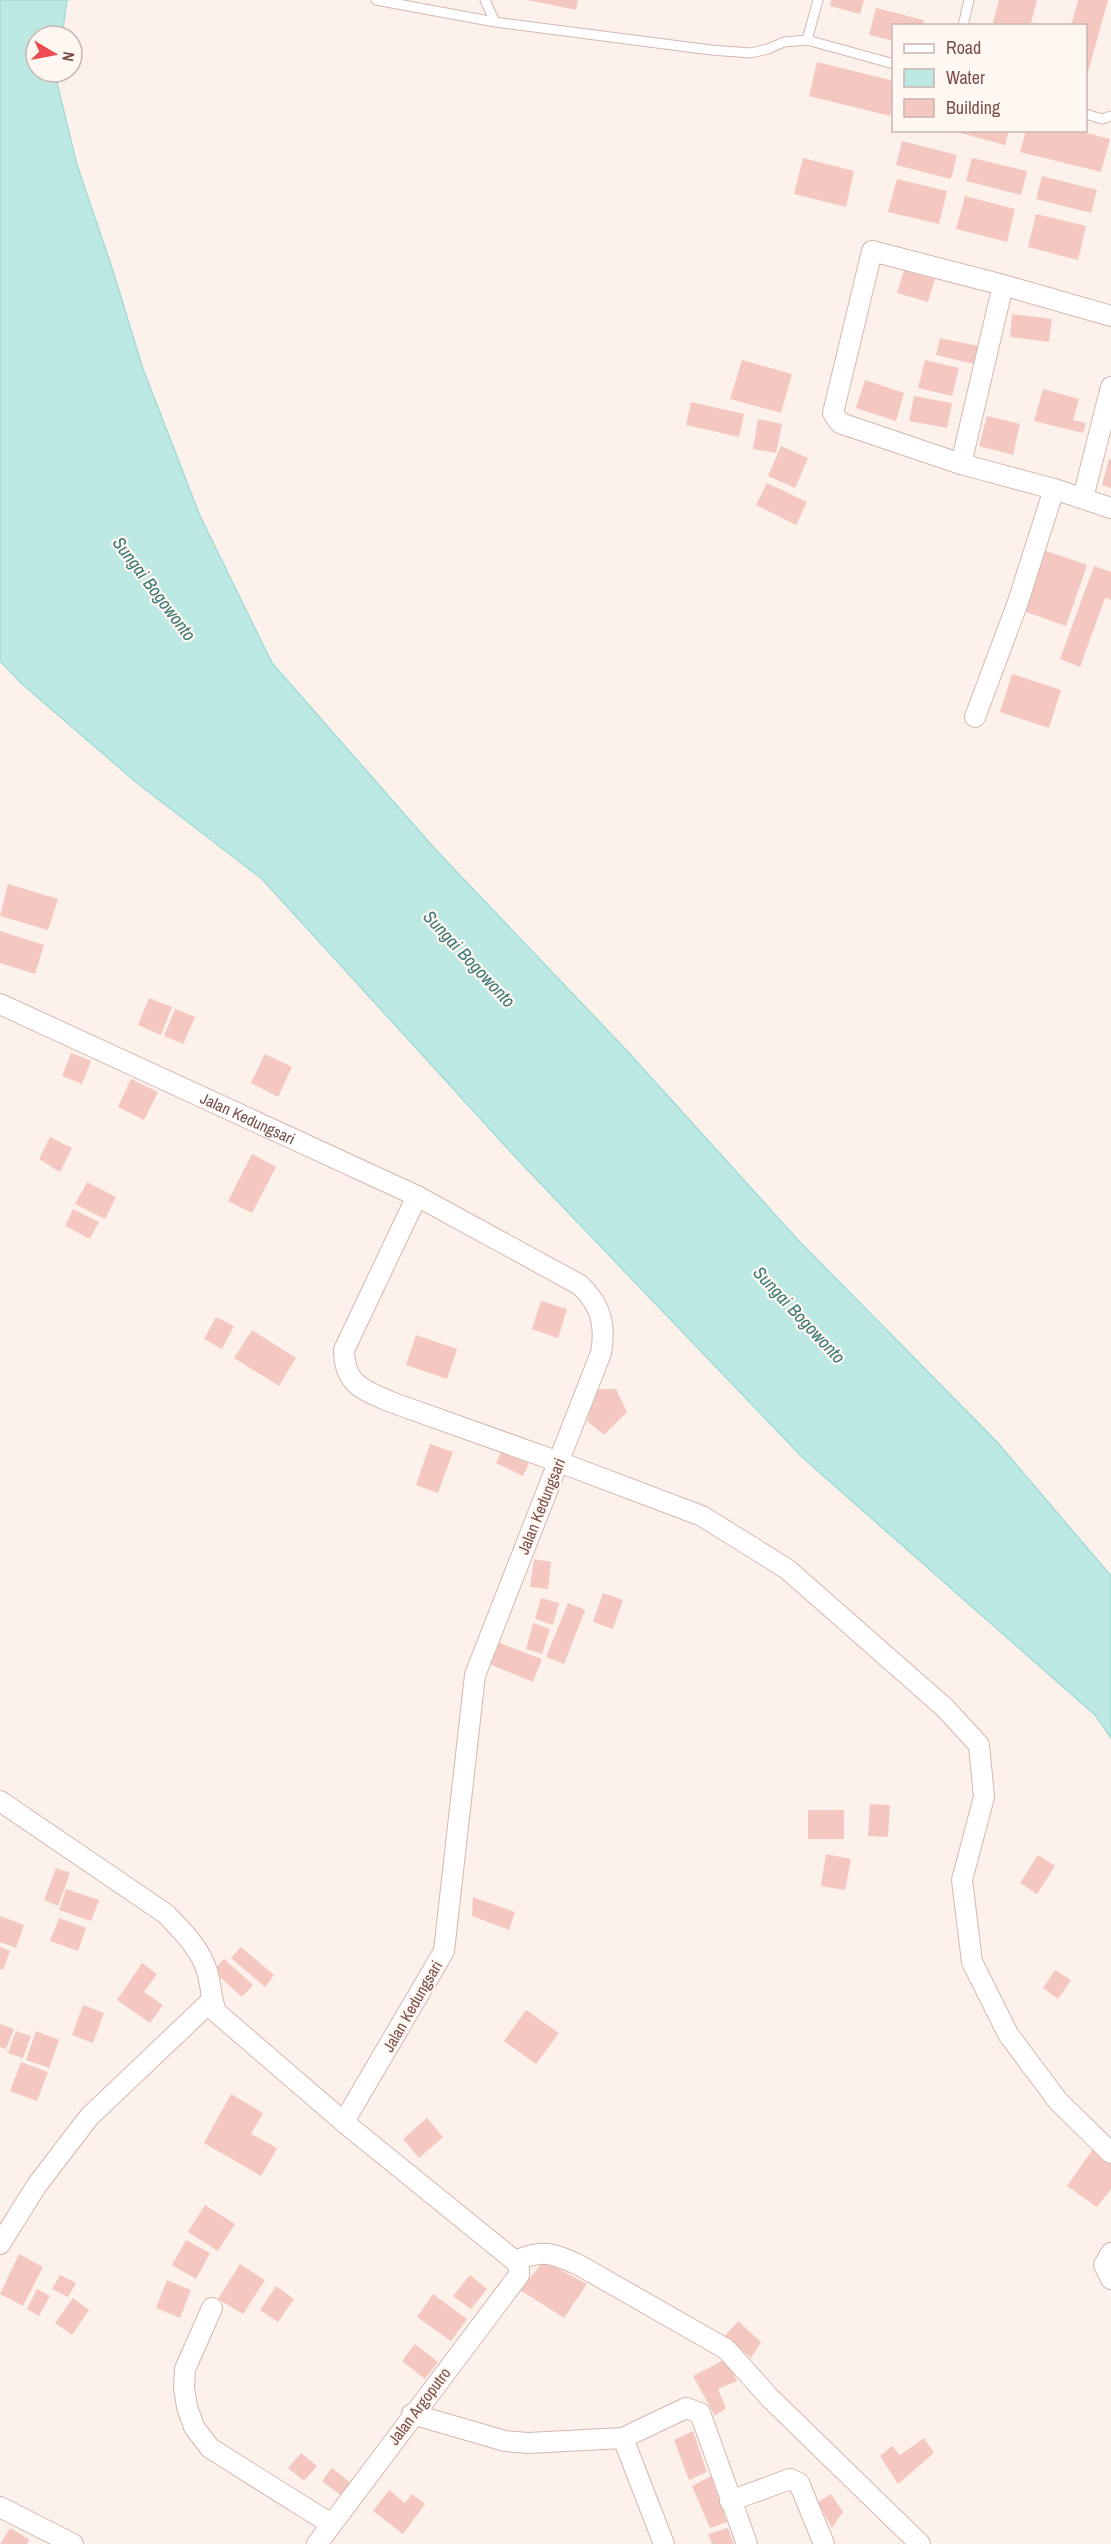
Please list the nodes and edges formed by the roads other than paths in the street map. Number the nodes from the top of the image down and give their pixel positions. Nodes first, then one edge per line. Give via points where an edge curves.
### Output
1 (375, 0) edge
2 (485, 0) edge
3 (818, 0) edge
4 (969, 0) edge
5 (495, 22) junction
6 (963, 24) edge
7 (807, 40) junction
8 (892, 63) edge
9 (1087, 114) edge
10 (1111, 116) edge
11 (1003, 285) junction
12 (1111, 316) edge
13 (1111, 387) edge
14 (962, 464) junction
15 (1054, 489) junction
16 (1083, 498) junction
17 (1111, 508) edge
18 (975, 717) dead end
19 (0, 1004) edge
20 (417, 1196) junction
21 (559, 1462) junction
22 (0, 1801) edge
23 (212, 2000) junction
24 (346, 2124) junction
25 (1111, 2153) edge
26 (0, 2244) edge
27 (1111, 2253) edge
28 (517, 2265) junction
29 (1111, 2279) edge
30 (212, 2308) dead end
31 (412, 2414) junction
32 (623, 2438) junction
33 (730, 2501) junction
34 (0, 2507) edge
35 (331, 2524) junction
36 (73, 2544) edge
37 (317, 2544) edge
38 (664, 2544) edge
39 (747, 2544) edge
40 (824, 2544) edge
41 (920, 2544) edge

1 - 5 lane
2 - 5 lane
3 - 7 lane
4 - 6 lane
5 - 7 lane via 751,54 784,42
7 - 8 lane
9 - 10 lane
11 - 12 street
11 - 14 street
11 - 14 street via 872,251 836,402 834,417 840,423
13 - 16 street
14 - 15 street
15 - 16 street
15 - 18 street
16 - 17 street
19 - 20 street, Jalan Kedungsari
20 - 21 street, Jalan Kedungsari via 589,1293 604,1328 601,1353
20 - 21 street via 344,1350 344,1364 354,1384 391,1402
21 - 24 street, Jalan Kedungsari via 475,1675 444,1951
21 - 25 street via 702,1516 787,1569 945,1707 980,1745 984,1797 962,1880 972,1962 1014,2042 1058,2102
22 - 23 street via 166,1914 201,1956
23 - 24 street via 216,2012
23 - 26 street via 89,2118 37,2185
24 - 28 street
27 - 29 street via 1104,2265
28 - 31 street, Jalan Argoputro via 516,2280
28 - 41 street via 543,2252 579,2265 726,2349 770,2398
30 - 35 street via 185,2369 187,2408 194,2427 210,2448
31 - 32 street via 506,2441
31 - 35 street, Jalan Argoputro
32 - 33 street via 686,2408 700,2413
32 - 38 street
33 - 39 street
33 - 40 street via 795,2480
34 - 36 street
35 - 37 street, Jalan Argoputro

